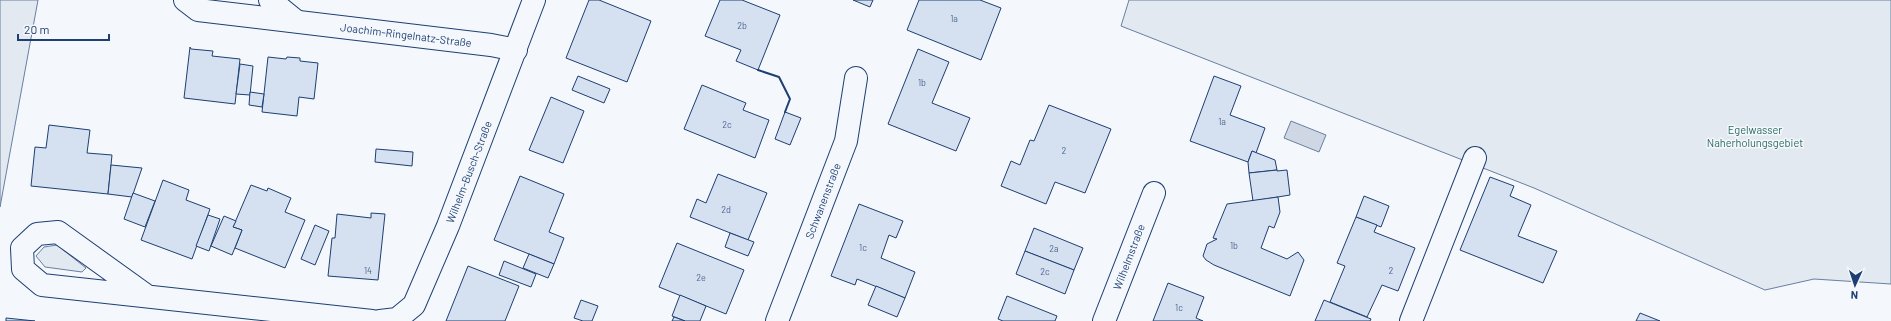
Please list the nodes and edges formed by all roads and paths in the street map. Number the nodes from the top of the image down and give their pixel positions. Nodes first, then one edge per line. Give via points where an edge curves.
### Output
1 (185, 0) edge
2 (270, 0) edge
3 (534, 0) edge
4 (296, 21) junction
5 (516, 50) junction
6 (856, 78) dead end
7 (1475, 158) dead end
8 (1154, 193) dead end
9 (147, 296) junction
10 (372, 321) edge
11 (380, 321) edge
12 (777, 321) edge
13 (1104, 321) edge
14 (1411, 321) edge

1 - 4 street, Joachim-Ringelnatz-Straße via 198,10
2 - 4 street
3 - 5 street, Wilhelm-Busch-Straße
4 - 5 street, Joachim-Ringelnatz-Straße
5 - 11 street, Wilhelm-Busch-Straße via 448,226 414,305 397,320
6 - 12 street, Schwanenstraße via 846,141
7 - 14 street
8 - 13 street, Wilhelmstraße
9 - 9 street via 58,232 37,234 22,248 23,269 42,285
9 - 10 street

